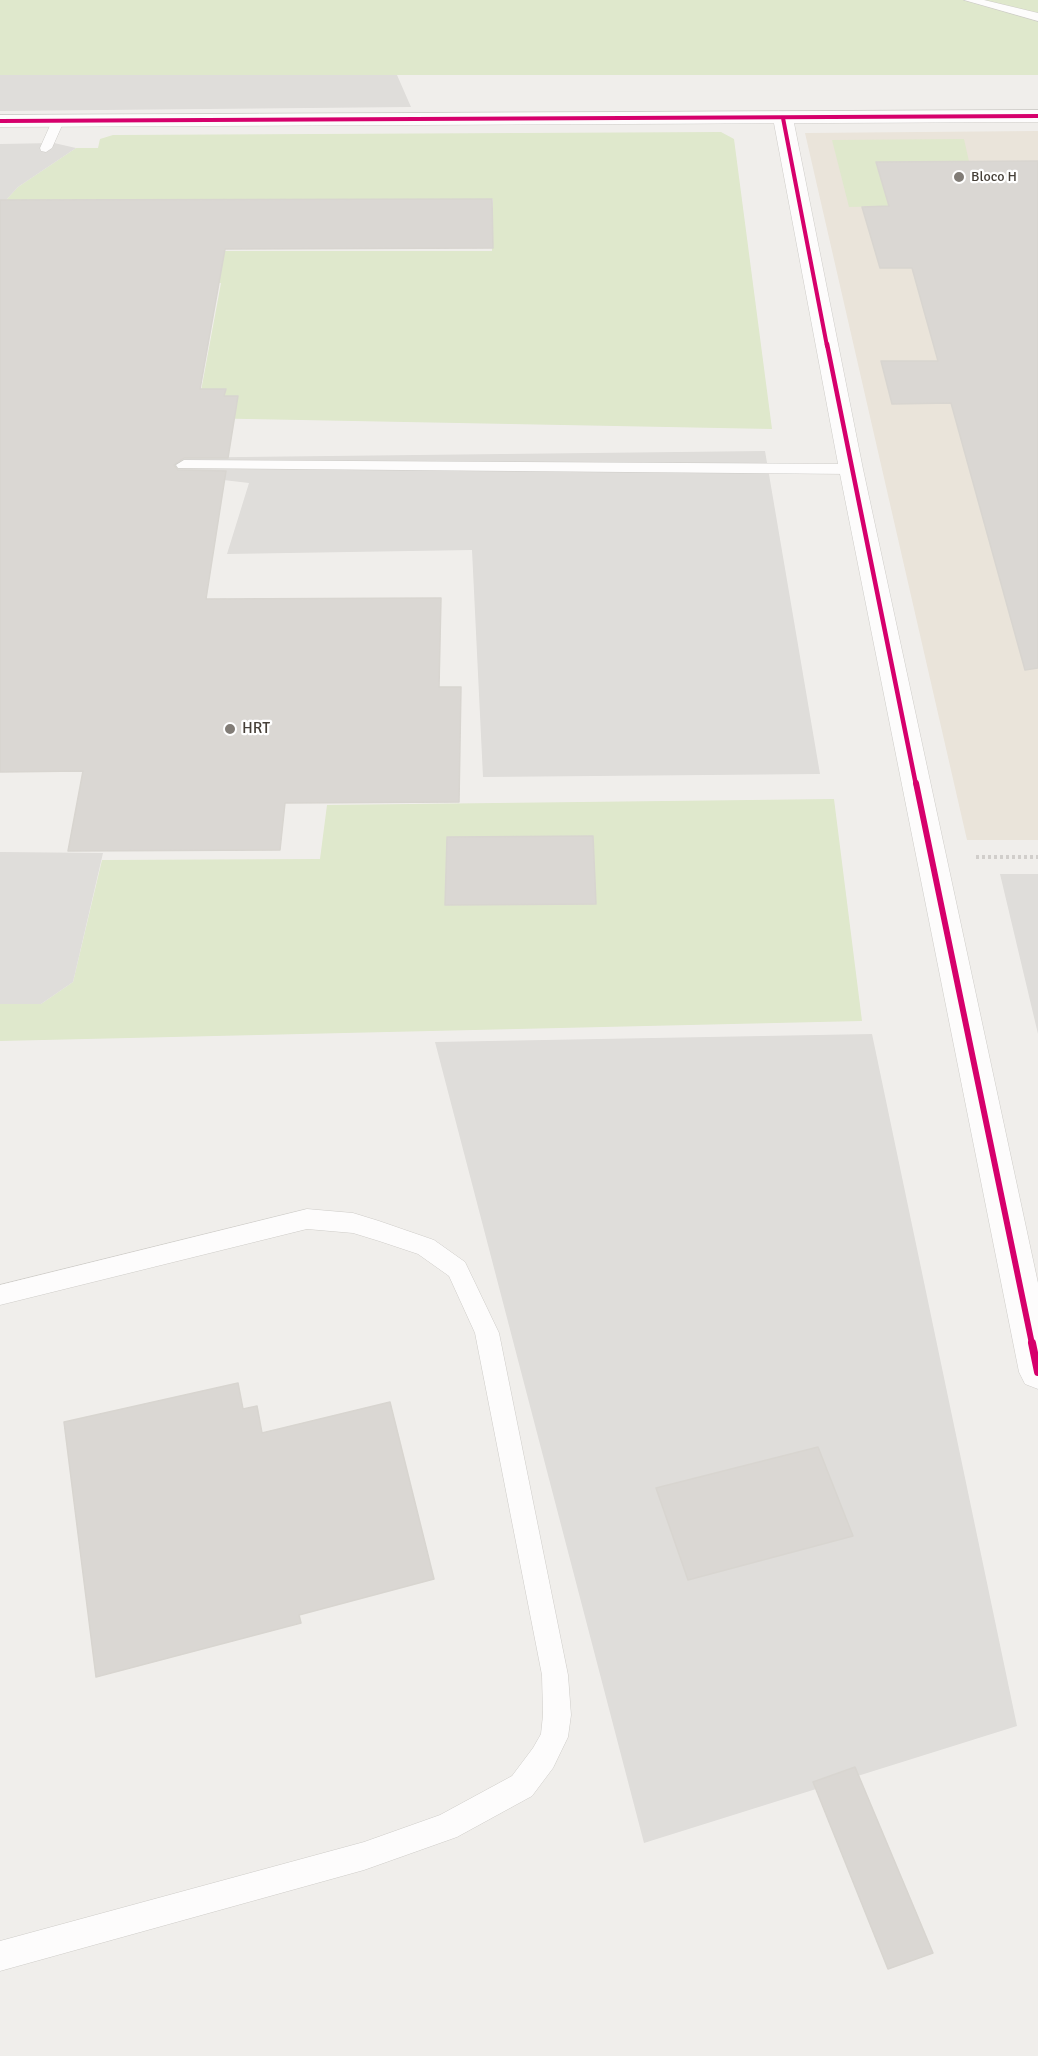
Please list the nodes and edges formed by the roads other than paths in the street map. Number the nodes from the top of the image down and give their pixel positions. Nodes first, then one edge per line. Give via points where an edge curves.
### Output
1 (970, 0) edge
2 (1038, 17) edge
3 (1038, 116) edge
4 (783, 118) junction
5 (0, 121) edge
6 (58, 121) junction
7 (46, 148) dead end
8 (184, 465) dead end
9 (850, 468) junction
10 (0, 1295) edge
11 (1038, 1372) edge
12 (0, 1956) edge

1 - 2 lane
3 - 4 street
4 - 6 street
4 - 9 street
5 - 6 street
6 - 7 lane
8 - 9 lane
9 - 11 street
10 - 12 lane via 307,1219 353,1223 380,1231 426,1247 457,1269 488,1333 555,1675 557,1715 554,1737 522,1786 447,1827 364,1856

